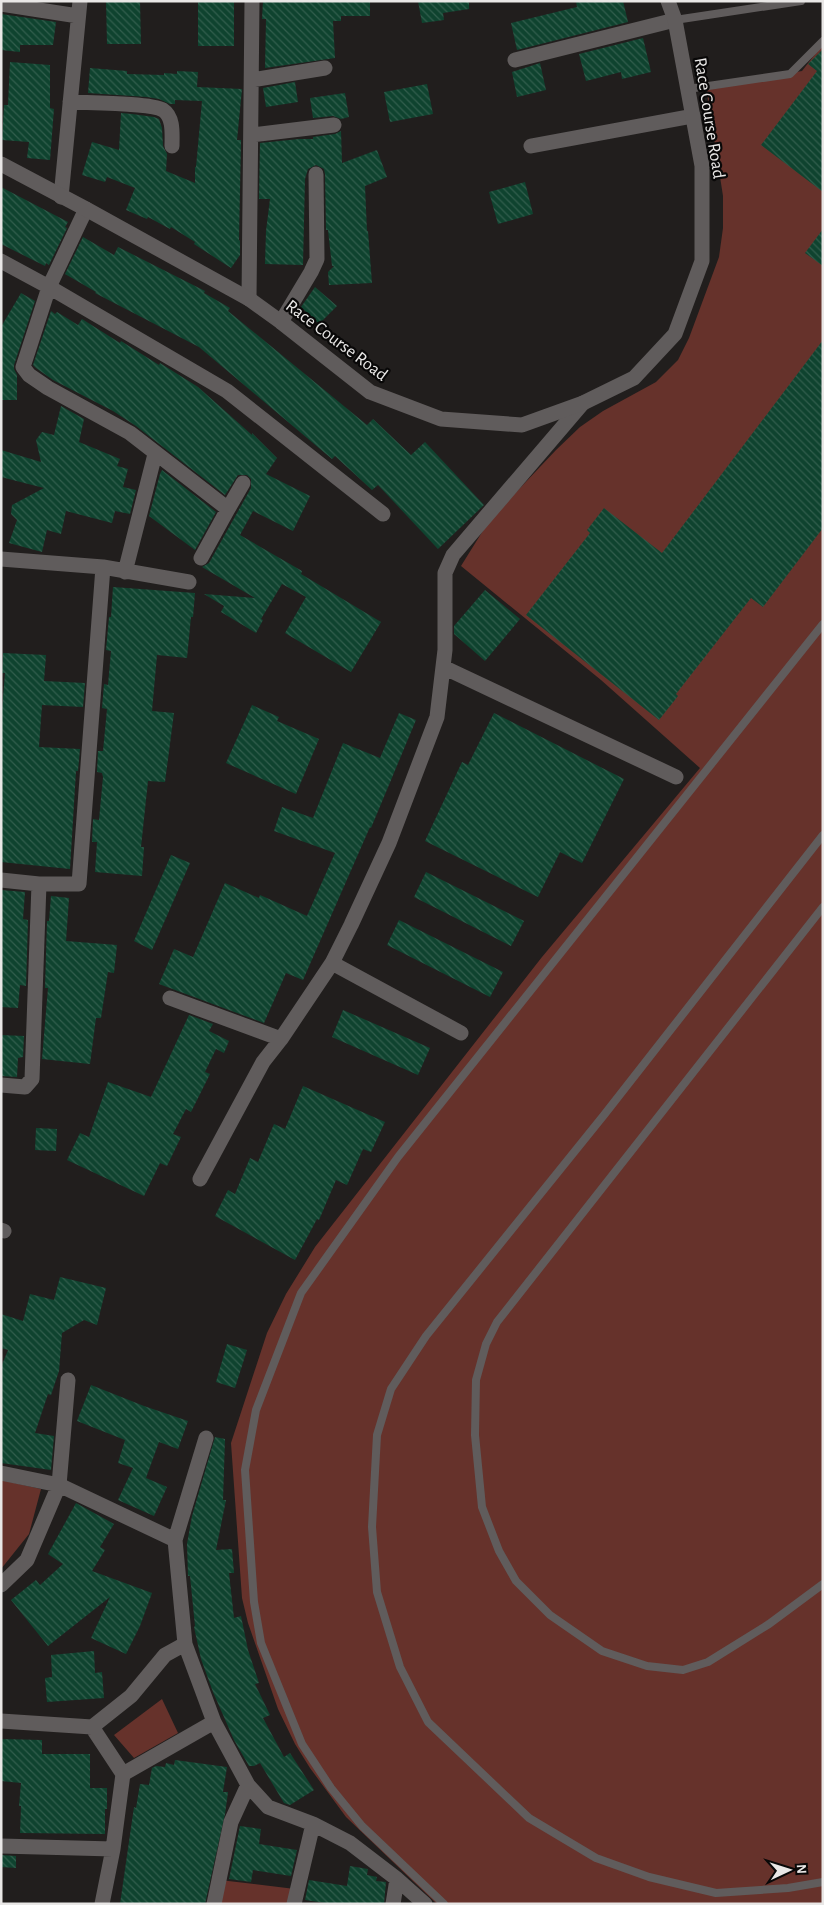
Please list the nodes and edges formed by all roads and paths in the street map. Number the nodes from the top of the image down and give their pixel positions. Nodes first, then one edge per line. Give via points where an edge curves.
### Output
1 (252, 1) edge
2 (668, 1) edge
3 (801, 1) edge
4 (1, 4) edge
5 (79, 8) edge
6 (675, 20) junction
7 (823, 41) edge
8 (515, 60) dead end
9 (325, 68) dead end
10 (252, 80) junction
11 (688, 89) junction
12 (70, 102) junction
13 (693, 116) junction
14 (334, 125) dead end
15 (252, 135) junction
16 (172, 146) dead end
17 (531, 146) dead end
18 (1, 164) edge
19 (316, 174) dead end
20 (61, 197) junction
21 (86, 209) junction
22 (1, 262) edge
23 (49, 287) junction
24 (249, 299) junction
25 (281, 322) junction
26 (583, 403) junction
27 (155, 454) junction
28 (243, 483) dead end
29 (228, 509) junction
30 (384, 514) dead end
31 (201, 558) dead end
32 (2, 562) edge
33 (103, 567) junction
34 (125, 572) junction
35 (189, 582) dead end
36 (823, 624) edge
37 (443, 668) junction
38 (676, 777) dead end
39 (823, 834) edge
40 (1, 880) edge
41 (39, 884) junction
42 (823, 907) edge
43 (332, 963) junction
44 (170, 998) dead end
45 (461, 1033) dead end
46 (281, 1039) junction
47 (1, 1086) edge
48 (200, 1179) dead end
49 (68, 1380) dead end
50 (206, 1438) dead end
51 (1, 1473) edge
52 (59, 1485) junction
53 (175, 1540) junction
54 (1, 1584) edge
55 (823, 1584) edge
56 (185, 1644) junction
57 (1, 1720) edge
58 (214, 1722) junction
59 (92, 1728) junction
60 (123, 1774) junction
61 (248, 1785) junction
62 (313, 1824) junction
63 (1, 1846) edge
64 (113, 1849) junction
65 (398, 1879) junction
66 (823, 1882) edge
67 (102, 1904) edge
68 (214, 1904) edge
69 (294, 1904) edge
70 (393, 1904) edge
71 (425, 1904) edge
72 (444, 1904) edge

1 - 10 street
2 - 6 street, Race Course Road
3 - 6 lane
4 - 5 street
5 - 12 street
6 - 8 street
6 - 11 street, Race Course Road
7 - 11 lane via 790,74
9 - 10 street
10 - 15 street
11 - 13 street, Race Course Road
12 - 16 street via 150,106 163,110 172,128
12 - 20 street
13 - 17 street
13 - 26 street, Race Course Road via 702,166 702,261 675,334 634,378
14 - 15 street
15 - 24 street
18 - 20 street, Race Course Road
19 - 25 street via 317,259
20 - 21 street, Race Course Road
21 - 23 street
21 - 24 street, Race Course Road
22 - 23 street
23 - 27 street via 23,367 28,375 130,433
23 - 30 street via 227,391
24 - 25 street, Race Course Road
25 - 26 street, Race Course Road via 370,392 441,419 522,425
26 - 37 street via 454,555 445,573
27 - 29 street
27 - 34 street
28 - 29 street
29 - 31 street
32 - 33 street
33 - 34 street
33 - 41 street via 79,884
34 - 35 street
36 - 72 lane via 398,1156 301,1293 256,1410 245,1470 260,1643 302,1744 331,1788 362,1826
37 - 38 street
37 - 43 street via 434,726 389,843
39 - 66 lane via 604,1115 426,1336 391,1389 377,1435 372,1527 377,1592 400,1667 428,1722 529,1818 596,1858 649,1877 716,1892 788,1888
40 - 41 street
41 - 47 street via 32,1079 25,1087
42 - 55 lane via 497,1322 486,1344 476,1380 475,1436 482,1506 499,1551 516,1581 550,1614 602,1651 647,1666 683,1670 708,1662 769,1624
43 - 45 street
43 - 46 street
44 - 46 street
46 - 48 street via 263,1062
49 - 52 street
50 - 53 street
51 - 52 street
52 - 53 street
52 - 54 street via 27,1560
53 - 56 street
56 - 58 street
56 - 59 street via 165,1656 130,1696
57 - 59 street
58 - 60 street
58 - 61 street
59 - 60 street
60 - 64 street
61 - 62 street via 268,1807
61 - 68 street via 231,1822
62 - 65 street via 350,1843
62 - 69 street
63 - 64 street
64 - 67 street
65 - 70 street
65 - 71 street

